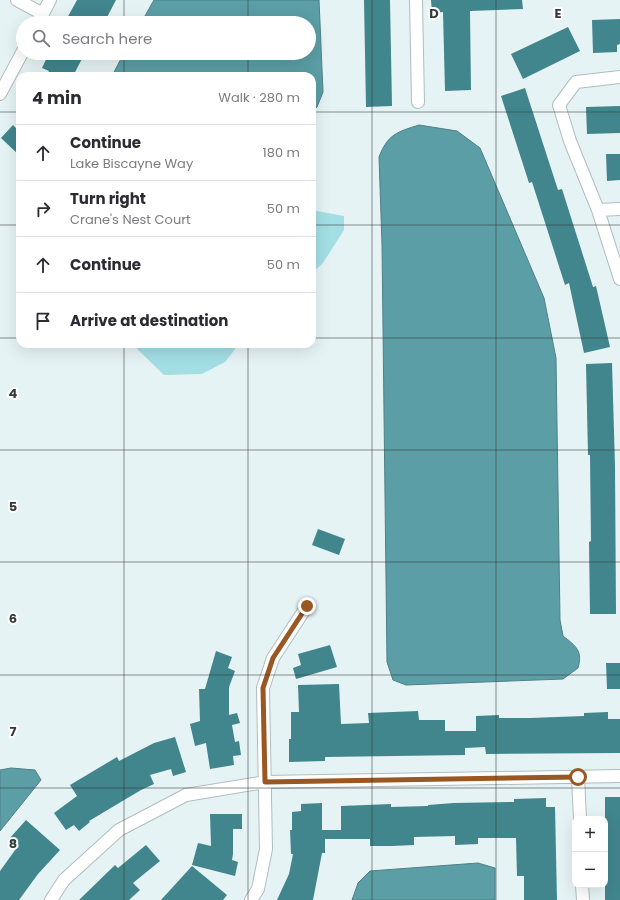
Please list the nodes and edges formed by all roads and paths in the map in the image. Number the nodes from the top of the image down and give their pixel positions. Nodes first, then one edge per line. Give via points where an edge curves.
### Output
1 (17, 0) edge
2 (50, 0) edge
3 (416, 0) edge
4 (37, 16) edge
5 (41, 16) edge
6 (18, 60) edge
7 (620, 77) edge
8 (0, 94) edge
9 (418, 102) dead end
10 (620, 209) edge
11 (598, 210) junction
12 (620, 279) edge
13 (307, 606) dead end
14 (620, 776) edge
15 (578, 777) junction
16 (265, 782) junction
17 (580, 816) edge
18 (582, 888) edge
19 (51, 900) edge
20 (251, 900) edge
21 (583, 900) edge

1 - 4 street
2 - 5 street
3 - 9 street
6 - 8 street
7 - 11 street via 576,82 559,105 570,141
10 - 11 street
11 - 12 street
13 - 16 street via 273,658 263,688
14 - 15 street
15 - 16 street
15 - 17 street
16 - 19 street via 186,795 119,830 64,880
16 - 20 street via 266,849 258,889
18 - 21 street

